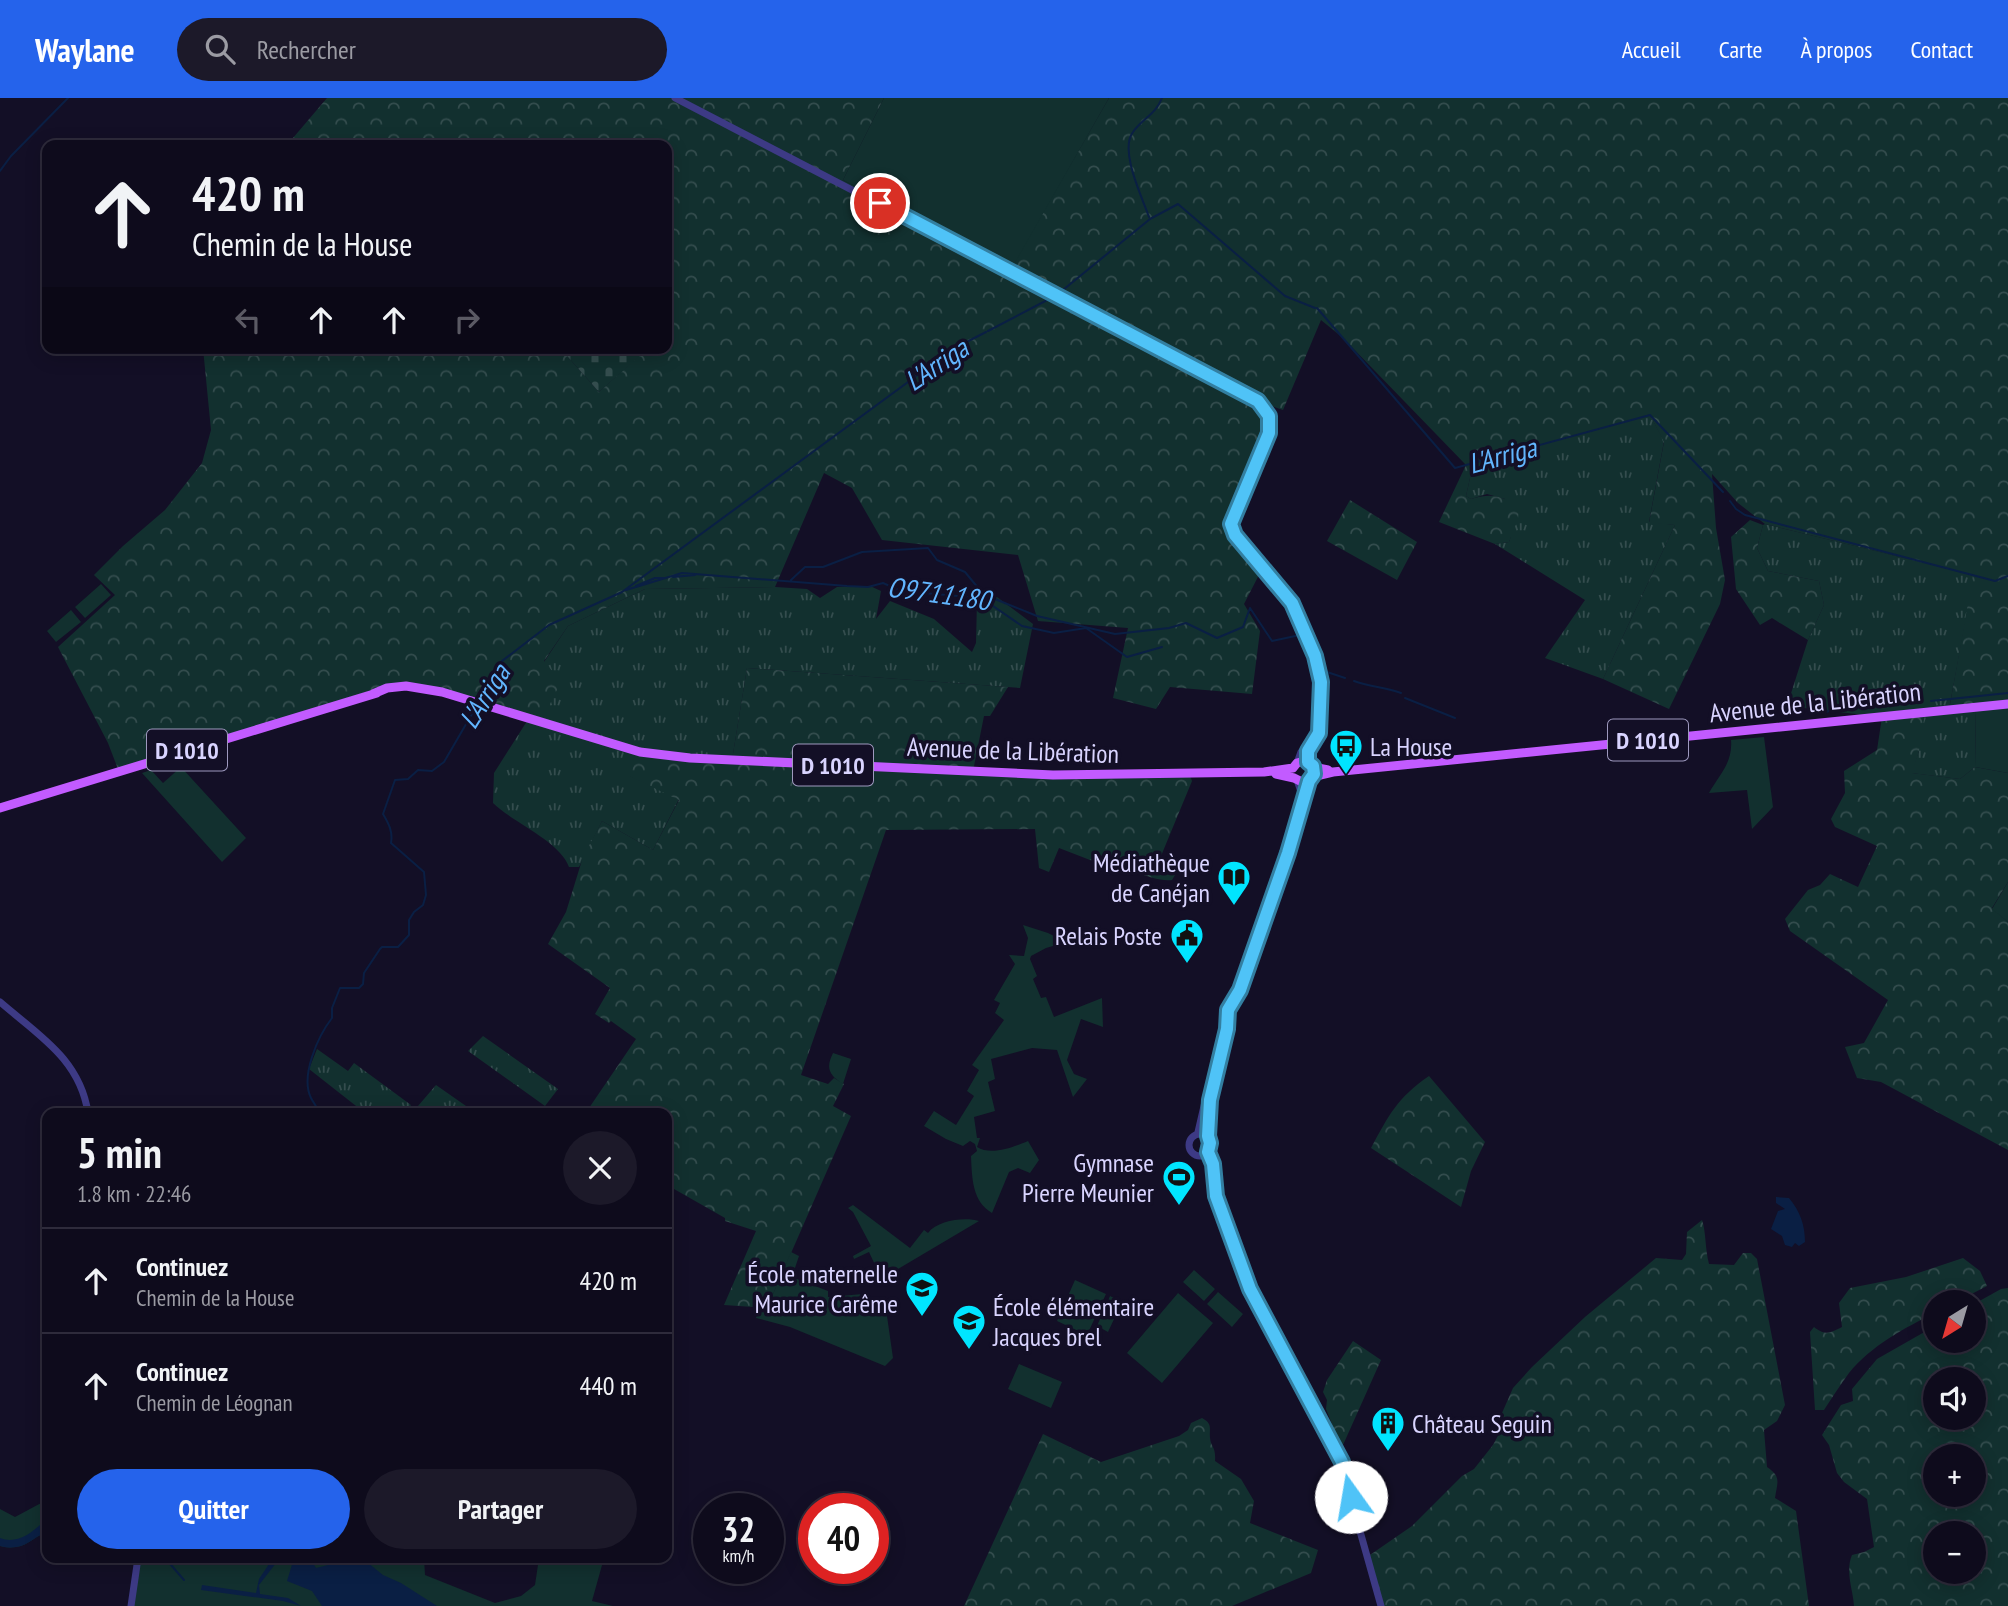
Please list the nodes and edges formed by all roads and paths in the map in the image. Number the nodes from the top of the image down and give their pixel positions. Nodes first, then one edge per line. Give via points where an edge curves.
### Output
1 (675, 98) edge
2 (2008, 704) edge
3 (1315, 741) junction
4 (1311, 764) junction
5 (1295, 772) junction
6 (1333, 772) junction
7 (1311, 779) junction
8 (1304, 802) junction
9 (0, 808) edge
10 (0, 1002) edge
11 (1218, 1059) junction
12 (87, 1108) edge
13 (1198, 1132) junction
14 (1208, 1136) junction
15 (1205, 1154) junction
16 (137, 1563) edge
17 (131, 1606) edge
18 (1381, 1606) edge

1 - 3 street via 1258,401 1269,416 1269,433 1231,524 1235,535 1292,603 1307,634 1321,682
2 - 6 main road, Avenue de la Libération / D 1010
3 - 4 street via 1308,753
3 - 5 street via 1301,752
4 - 5 main road
4 - 6 main road, Avenue de la Libération / D 1010
4 - 7 main road
5 - 7 main road, Avenue de la Libération via 1304,783
5 - 8 street
5 - 9 main road, Avenue de la Libération / D 1010 via 1053,775 690,758 640,751 424,689 394,687
6 - 7 main road, Avenue de la Libération / D 1010
7 - 8 street
8 - 11 street via 1245,977 1228,1010
10 - 12 street via 70,1065
11 - 13 street
11 - 14 street
13 - 14 street
13 - 15 street via 1190,1149 1196,1156
14 - 15 street
15 - 18 street via 1221,1214 1250,1289 1337,1454
16 - 17 street

